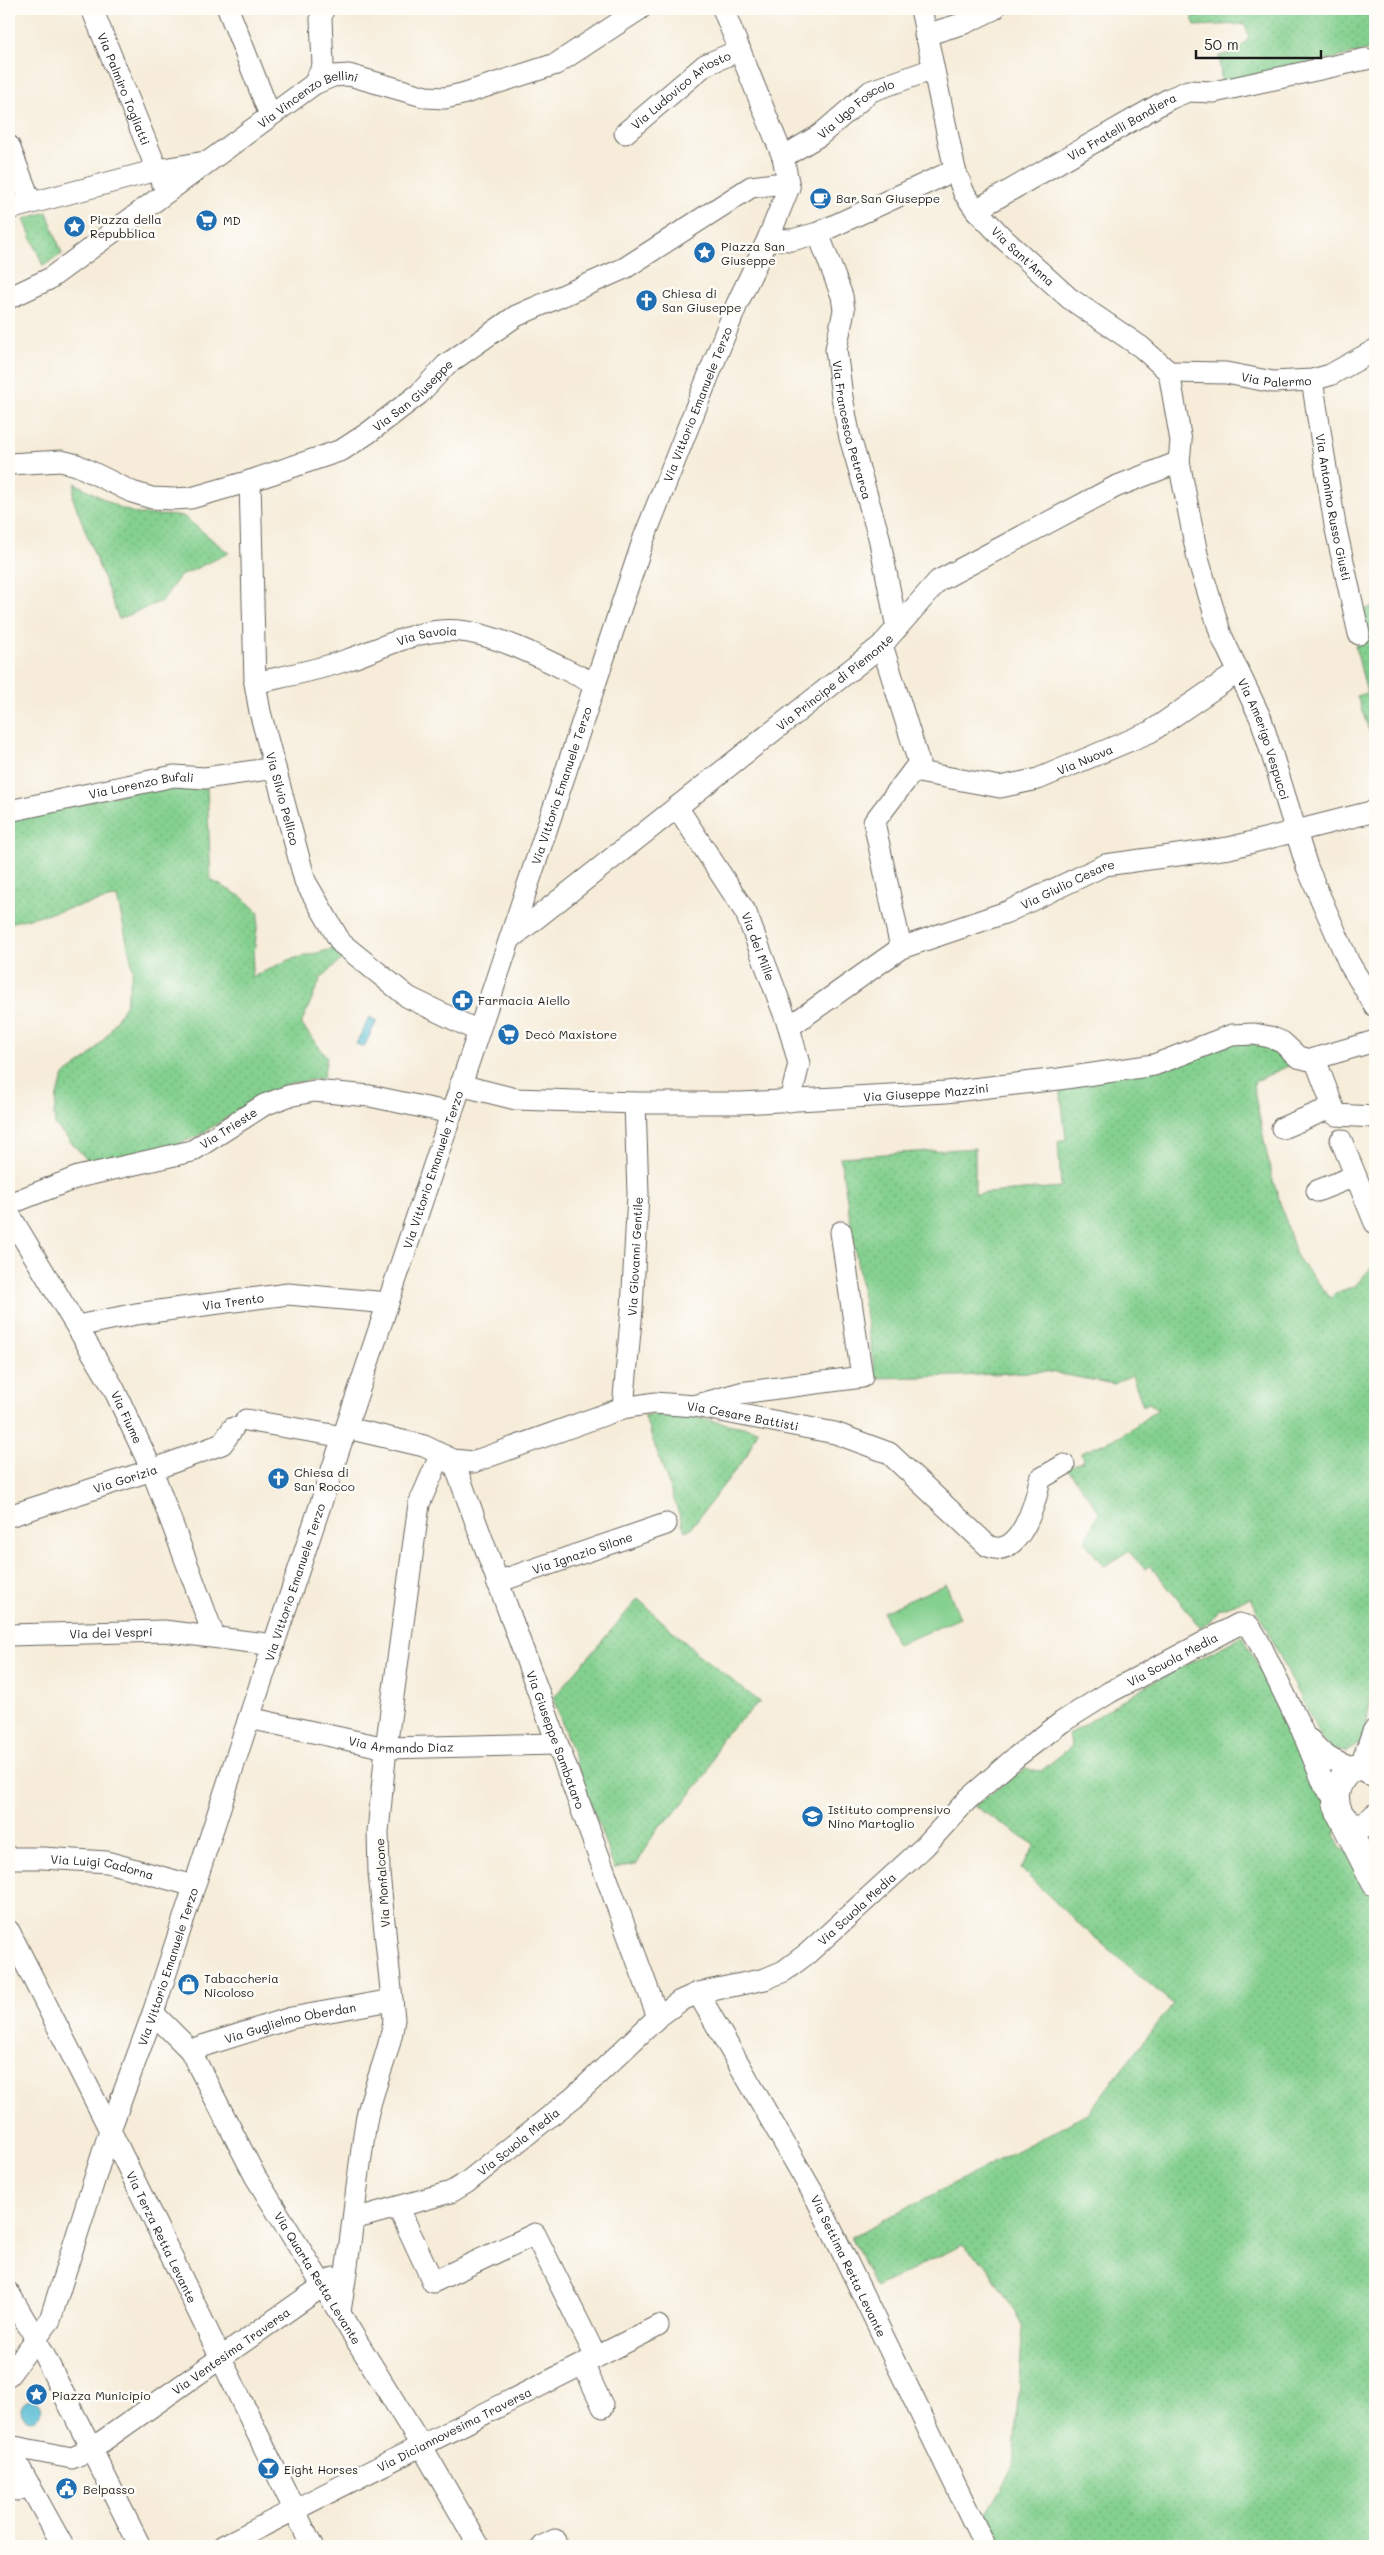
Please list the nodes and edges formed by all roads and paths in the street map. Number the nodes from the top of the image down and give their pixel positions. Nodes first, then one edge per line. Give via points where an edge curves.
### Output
1 (92, 9) edge
2 (228, 9) edge
3 (323, 9) edge
4 (640, 9) edge
5 (723, 9) edge
6 (922, 9) edge
7 (994, 9) edge
8 (926, 35) junction
9 (740, 50) junction
10 (1366, 59) dead end
11 (933, 69) junction
12 (314, 84) junction
13 (270, 115) junction
14 (625, 133) dead end
15 (9, 146) edge
16 (783, 158) junction
17 (210, 161) junction
18 (157, 170) junction
19 (955, 170) junction
20 (789, 187) junction
21 (167, 192) junction
22 (31, 203) junction
23 (9, 209) edge
24 (976, 210) junction
25 (818, 233) junction
26 (768, 239) junction
27 (9, 298) edge
28 (1375, 350) edge
29 (1169, 372) junction
30 (1312, 380) junction
31 (1179, 462) junction
32 (9, 464) edge
33 (250, 481) junction
34 (897, 628) junction
35 (1359, 634) dead end
36 (882, 645) junction
37 (1238, 672) junction
38 (255, 683) junction
39 (594, 683) junction
40 (274, 768) junction
41 (913, 771) junction
42 (677, 807) junction
43 (9, 811) edge
44 (1375, 811) edge
45 (1298, 832) junction
46 (510, 939) junction
47 (901, 948) junction
48 (1375, 1006) edge
49 (789, 1027) junction
50 (478, 1031) junction
51 (1375, 1041) edge
52 (1315, 1060) junction
53 (460, 1085) junction
54 (790, 1101) junction
55 (635, 1104) junction
56 (1333, 1107) junction
57 (451, 1113) junction
58 (1375, 1117) edge
59 (1282, 1128) dead end
60 (1341, 1140) dead end
61 (1355, 1176) junction
62 (1317, 1191) dead end
63 (9, 1204) edge
64 (9, 1214) edge
65 (1375, 1223) edge
66 (841, 1232) dead end
67 (388, 1303) junction
68 (77, 1326) junction
69 (695, 1406) junction
70 (623, 1408) junction
71 (346, 1433) junction
72 (446, 1458) junction
73 (1064, 1465) dead end
74 (152, 1470) junction
75 (9, 1516) edge
76 (666, 1524) dead end
77 (497, 1582) junction
78 (9, 1634) edge
79 (214, 1636) junction
80 (274, 1645) junction
81 (249, 1718) junction
82 (1301, 1728) junction
83 (1375, 1733) edge
84 (557, 1744) junction
85 (386, 1748) junction
86 (1364, 1770) edge
87 (1337, 1804) junction
88 (1375, 1817) edge
89 (9, 1858) edge
90 (1375, 1883) edge
91 (194, 1886) junction
92 (9, 1931) edge
93 (698, 1993) junction
94 (392, 2000) junction
95 (153, 2013) junction
96 (658, 2017) junction
97 (190, 2050) junction
98 (110, 2130) junction
99 (398, 2207) junction
100 (354, 2219) junction
101 (347, 2270) junction
102 (324, 2285) junction
103 (9, 2293) edge
104 (340, 2311) junction
105 (658, 2326) dead end
106 (36, 2339) junction
107 (220, 2359) junction
108 (589, 2361) junction
109 (9, 2375) edge
110 (603, 2407) dead end
111 (421, 2446) junction
112 (14, 2447) edge
113 (90, 2450) junction
114 (9, 2486) edge
115 (30, 2486) junction
116 (294, 2511) junction
117 (63, 2546) edge
118 (140, 2546) edge
119 (223, 2546) edge
120 (312, 2546) edge
121 (479, 2546) edge
122 (985, 2546) edge

1 - 18 street, Via Palmiro Togliatti
2 - 13 street
3 - 12 street via 324,66
4 - 12 street, Via Vincenzo Bellini via 556,64 445,98 426,97 349,75 333,76
5 - 9 street
6 - 8 street, Via Sant'Anna
7 - 8 street via 965,23
8 - 11 street, Via Sant'Anna
9 - 14 street, Via Ludovico Ariosto via 705,65
9 - 16 street
10 - 24 street, Via Fratelli Bandiera via 1214,92 1188,91 1168,99
11 - 16 street, Via Ugo Foscolo via 871,91 820,135
11 - 19 street, Via Sant'Anna
12 - 13 street, Via Vincenzo Bellini
13 - 17 street, Via Vincenzo Bellini
15 - 22 street
16 - 20 street
17 - 18 street
17 - 21 street, Via Vincenzo Bellini
18 - 21 street, Via Palmiro Togliatti
18 - 22 street
19 - 24 street, Via Sant'Anna via 964,194
19 - 25 street
20 - 26 street, Via Vittorio Emanuele Terzo
20 - 33 street, Via San Giuseppe via 775,184 751,188 625,268 516,316 446,366 419,394 342,450
21 - 27 street, Via Vincenzo Bellini via 50,279
22 - 23 street
24 - 29 street, Via Sant'Anna via 1069,298 1141,346
25 - 26 street via 792,240
25 - 34 street, Via Francesco Petrarca via 842,296 844,310 836,349 842,397 850,438 879,536
26 - 39 street, Via Vittorio Emanuele Terzo via 737,304 644,538
28 - 30 street, Via Palermo via 1330,375
29 - 30 street, Via Palermo via 1226,373 1273,382
29 - 31 street via 1181,442
30 - 35 street, Via Antonino Russo Giusti via 1336,526
31 - 34 street, Via Principe di Piemonte via 1115,487 938,581
31 - 37 street, Via Amerigo Vespucci via 1198,559 1222,635
32 - 33 street, Via San Giuseppe via 61,461 152,498 191,498
33 - 38 street, Via Silvio Pellico
34 - 36 street, Via Principe di Piemonte
36 - 41 street via 919,763
36 - 42 street, Via Principe di Piemonte
37 - 41 street, Via Nuova via 1150,732 1038,779 1000,787
37 - 45 street, Via Amerigo Vespucci via 1261,719
38 - 39 street, Via Savoia via 348,660 420,634 450,631 468,632 505,642
38 - 40 street, Via Silvio Pellico
39 - 46 street, Via Vittorio Emanuele Terzo
40 - 43 street, Via Lorenzo Bufali via 205,778 174,776
40 - 50 street, Via Silvio Pellico via 305,881 341,943 408,997
41 - 47 street via 874,822
42 - 46 street, Via Principe di Piemonte
42 - 49 street, Via dei Mille via 746,913
44 - 45 street, Via Giulio Cesare
45 - 47 street, Via Giulio Cesare via 1229,848 1105,865 1007,912
45 - 48 street, Via Amerigo Vespucci via 1306,867 1349,963
46 - 50 street, Via Vittorio Emanuele Terzo
47 - 49 street, Via Giulio Cesare
49 - 54 street, Via dei Mille via 799,1064
50 - 53 street, Via Vittorio Emanuele Terzo
51 - 52 street
52 - 54 street, Via Giuseppe Mazzini via 1298,1057 1282,1042 1270,1037 1232,1035 1154,1065 946,1092
52 - 56 street
53 - 55 street, Via Giuseppe Mazzini via 516,1100
53 - 57 street, Via Vittorio Emanuele Terzo
54 - 55 street, Via Giuseppe Mazzini
55 - 70 street, Via Giovanni Gentile via 638,1194
56 - 58 street via 1336,1115
56 - 59 street
57 - 63 street, Via Trieste via 370,1096 314,1091 288,1096 264,1105 192,1150 78,1177
57 - 67 street, Via Vittorio Emanuele Terzo
60 - 61 street
61 - 62 street
61 - 65 street
64 - 68 street, Via Fiume
66 - 69 street via 862,1377 740,1394
67 - 68 street, Via Trento via 288,1294 136,1314
67 - 71 street, Via Vittorio Emanuele Terzo
68 - 74 street, Via Fiume via 113,1387
69 - 70 street, Via Cesare Battisti via 654,1403
69 - 73 street, Via Cesare Battisti via 835,1433 889,1452 988,1546 997,1550 1010,1544 1023,1529 1036,1500 1040,1479
70 - 72 street, Via Cesare Battisti via 473,1462
71 - 72 street, Via Cesare Battisti via 424,1446
71 - 74 street, Via Gorizia via 240,1424 222,1444
71 - 80 street, Via Vittorio Emanuele Terzo
72 - 77 street, Via Giuseppe Sambataro
72 - 85 street, Via Monfalcone via 419,1504
74 - 75 street, Via Gorizia
74 - 79 street, Via Fiume
76 - 77 street, Via Ignazio Silone
77 - 84 street, Via Giuseppe Sambataro
78 - 79 street, Via dei Vespri via 164,1631
79 - 80 street, Via dei Vespri
80 - 81 street, Via Vittorio Emanuele Terzo
81 - 85 street, Via Armando Diaz
81 - 91 street, Via Vittorio Emanuele Terzo
82 - 86 street via 1320,1752 1333,1762
82 - 87 street via 1325,1787
82 - 93 street, Via Scuola Media via 1258,1640 1250,1627 1240,1624 1110,1692 1062,1722 1016,1757 968,1799 918,1852 784,1971 765,1979
83 - 86 main road
84 - 85 street, Via Armando Diaz
84 - 96 street, Via Giuseppe Sambataro
85 - 94 street, Via Monfalcone via 378,1832
86 - 87 main road via 1338,1782
87 - 88 main road via 1346,1821 1356,1826 1366,1825
87 - 90 main road
89 - 91 street, Via Luigi Cadorna via 107,1862
91 - 95 street, Via Vittorio Emanuele Terzo
92 - 98 street, Via Terza Retta Levante
93 - 96 street, Via Scuola Media
93 - 122 street, Via Settima Retta Levante via 817,2200
94 - 97 street, Via Guglielmo Oberdan via 291,2018
94 - 100 street, Via Monfalcone via 392,2037 366,2121
95 - 97 street, Via Quarta Retta Levante
95 - 98 street, Via Vittorio Emanuele Terzo
96 - 99 street, Via Scuola Media via 574,2097 466,2183 451,2192
97 - 102 street, Via Quarta Retta Levante via 255,2176
98 - 106 street, Via Vittorio Emanuele Terzo via 50,2320
98 - 107 street, Via Terza Retta Levante
99 - 100 street, Via Scuola Media
99 - 108 street via 433,2282 535,2234
100 - 101 street, Via Monfalcone
101 - 102 street, Via Ventesima Traversa
101 - 104 street, Via Monfalcone
102 - 104 street, Via Quarta Retta Levante
102 - 107 street, Via Ventesima Traversa
103 - 106 street
104 - 111 street, Via Quarta Retta Levante
105 - 108 street, Via Diciannovesima Traversa
106 - 109 street, Via Vittorio Emanuele Terzo
106 - 113 street
107 - 113 street, Via Ventesima Traversa
107 - 116 street, Via Terza Retta Levante
108 - 110 street
108 - 111 street, Via Diciannovesima Traversa
111 - 116 street, Via Diciannovesima Traversa
111 - 121 street, Via Quarta Retta Levante
112 - 113 street, Via Ventesima Traversa via 72,2458
112 - 115 street via 16,2461
113 - 118 street
114 - 115 street via 17,2490
115 - 117 street
116 - 119 street, Via Diciannovesima Traversa
116 - 120 street, Via Terza Retta Levante

